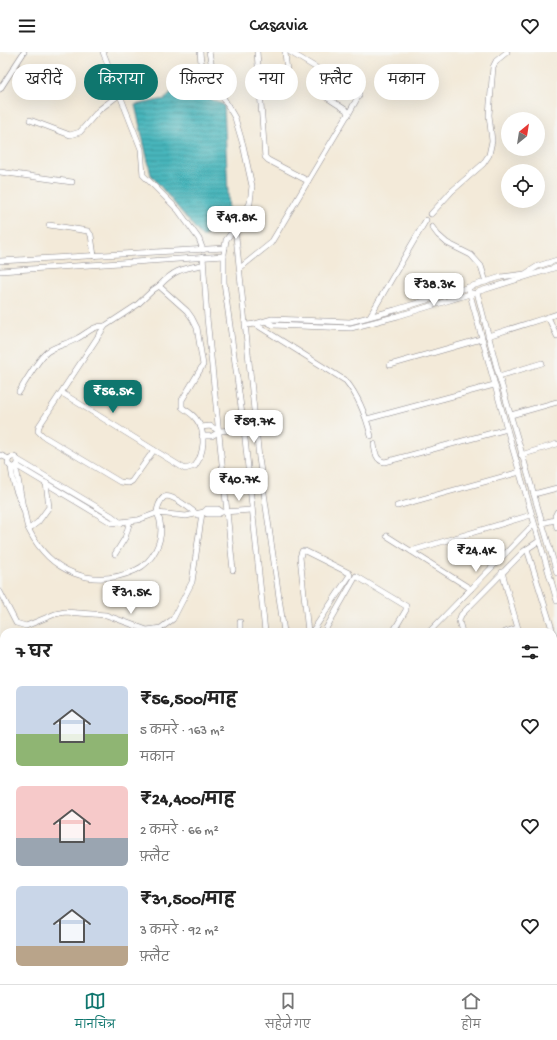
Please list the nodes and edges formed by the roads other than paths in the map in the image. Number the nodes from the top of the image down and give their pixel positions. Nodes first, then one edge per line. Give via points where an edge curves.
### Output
1 (24, 52) edge
2 (103, 52) edge
3 (200, 52) edge
4 (209, 52) edge
5 (257, 52) edge
6 (285, 52) edge
7 (290, 52) edge
8 (507, 52) edge
9 (108, 64) edge
10 (202, 64) edge
11 (211, 64) edge
12 (286, 64) edge
13 (310, 64) edge
14 (0, 89) edge
15 (112, 100) edge
16 (122, 100) edge
17 (224, 100) edge
18 (331, 100) edge
19 (356, 100) edge
20 (347, 116) junction
21 (30, 120) dead end
22 (0, 172) edge
23 (308, 181) junction
24 (72, 182) dead end
25 (432, 214) dead end
26 (426, 220) dead end
27 (49, 225) dead end
28 (235, 227) junction
29 (432, 227) dead end
30 (225, 248) junction
31 (202, 250) junction
32 (94, 256) junction
33 (224, 256) junction
34 (203, 257) junction
35 (557, 260) edge
36 (0, 261) edge
37 (202, 265) junction
38 (557, 267) edge
39 (240, 268) junction
40 (0, 271) edge
41 (528, 275) junction
42 (486, 282) junction
43 (475, 285) junction
44 (159, 286) junction
45 (468, 287) junction
46 (477, 292) junction
47 (470, 294) junction
48 (557, 314) edge
49 (370, 316) junction
50 (548, 317) junction
51 (267, 322) junction
52 (255, 324) junction
53 (247, 325) junction
54 (105, 326) junction
55 (488, 336) junction
56 (557, 336) edge
57 (482, 339) junction
58 (542, 363) dead end
59 (390, 366) dead end
60 (499, 376) junction
61 (494, 385) junction
62 (19, 392) dead end
63 (62, 393) junction
64 (557, 402) edge
65 (507, 404) junction
66 (500, 406) junction
67 (511, 415) junction
68 (367, 419) junction
69 (201, 427) junction
70 (244, 428) junction
71 (507, 429) junction
72 (220, 431) junction
73 (202, 436) junction
74 (371, 436) dead end
75 (374, 444) dead end
76 (557, 444) edge
77 (154, 450) junction
78 (0, 455) edge
79 (521, 455) junction
80 (9, 459) junction
81 (18, 460) junction
82 (15, 467) junction
83 (520, 472) junction
84 (46, 483) junction
85 (557, 488) edge
86 (534, 494) junction
87 (397, 506) dead end
88 (251, 510) junction
89 (225, 512) junction
90 (557, 512) edge
91 (157, 513) junction
92 (202, 513) junction
93 (531, 515) junction
94 (555, 520) junction
95 (130, 521) junction
96 (121, 523) junction
97 (542, 523) junction
98 (534, 524) junction
99 (557, 528) edge
100 (29, 529) junction
101 (387, 536) dead end
102 (539, 541) junction
103 (527, 549) junction
104 (412, 551) junction
105 (115, 554) dead end
106 (555, 567) junction
107 (233, 570) dead end
108 (548, 571) junction
109 (502, 572) junction
110 (557, 573) edge
111 (471, 589) junction
112 (0, 592) edge
113 (557, 602) edge
114 (240, 622) dead end
115 (142, 628) edge
116 (161, 628) edge
117 (240, 628) edge
118 (265, 628) edge
119 (283, 628) edge
120 (308, 628) edge
121 (315, 628) edge
122 (326, 628) edge
123 (395, 628) edge
124 (433, 628) edge
125 (461, 628) edge
126 (517, 628) edge
127 (552, 628) edge

1 - 14 street
2 - 9 street
3 - 10 street
4 - 11 street
5 - 23 street via 265,156
6 - 12 street
7 - 13 street
8 - 25 street via 496,61 493,68 489,115 492,141 489,155
15 - 21 street via 99,110 80,132 70,135
16 - 31 street via 141,149 144,175 178,210 199,239
17 - 28 street via 235,118 251,173 250,203
18 - 20 street via 346,110
19 - 20 street
20 - 23 street
22 - 24 street
23 - 39 street via 271,243
26 - 49 street
27 - 32 street via 88,231
28 - 30 street via 226,240
28 - 39 street
29 - 42 street via 447,243 471,255 481,266
30 - 31 street
30 - 33 street
31 - 32 street
32 - 36 street
33 - 34 street
33 - 70 street via 228,318
34 - 37 street
34 - 40 street
35 - 41 street via 538,266
37 - 44 street via 179,269
37 - 72 street
38 - 41 street
39 - 53 street
41 - 42 street via 509,275
41 - 46 street
42 - 43 street
43 - 45 street
43 - 46 street
44 - 54 street via 137,305
44 - 69 street via 189,314 197,328 203,365 182,400 182,407 194,416
45 - 47 street
45 - 49 street
46 - 47 street
46 - 55 street
47 - 51 street via 351,328 273,325
47 - 57 street
48 - 50 street
49 - 51 street via 350,322 272,319
50 - 55 street
50 - 56 street
51 - 52 street
52 - 53 street
52 - 68 street via 341,377 353,390
53 - 119 street via 259,458
54 - 62 street via 95,326 78,339 46,352
54 - 63 street
55 - 60 street
57 - 59 street
57 - 61 street
58 - 60 street
60 - 65 street
61 - 66 street
61 - 68 street
63 - 77 street
63 - 77 street via 39,426 38,432 43,436 120,482 129,483
64 - 67 street
65 - 66 street
65 - 67 street
66 - 71 street
67 - 79 street
68 - 74 street
69 - 72 street via 210,426
69 - 73 street
70 - 72 street
70 - 88 street
71 - 75 street via 385,462 378,458
71 - 83 street
72 - 73 street via 212,436
72 - 89 street
73 - 77 street via 203,451 199,461 190,468 186,469
76 - 79 street
78 - 80 street
79 - 86 street
80 - 81 street via 14,457
80 - 82 street via 8,464
81 - 82 street
81 - 96 street
82 - 84 street
82 - 100 street via 14,486 19,502 24,508
83 - 87 street
83 - 93 street
84 - 96 street via 112,523
84 - 100 street via 49,506 38,522
85 - 86 street
86 - 97 street
88 - 89 street
88 - 118 street
89 - 92 street
89 - 107 street
90 - 94 street
91 - 92 street
91 - 92 street via 160,501 167,496
91 - 95 street
91 - 100 street via 160,537 151,558 137,570 101,579 89,578 58,565 40,549
92 - 116 street via 192,582 173,619
93 - 98 street
93 - 104 street
94 - 97 street
94 - 99 street
95 - 96 street
95 - 105 street via 125,538
97 - 106 street
98 - 102 street
98 - 111 street
101 - 104 street
102 - 103 street
102 - 108 street
103 - 109 street
103 - 127 street
104 - 111 street
106 - 108 street
106 - 110 street
108 - 113 street
109 - 125 street via 461,615
109 - 126 street
111 - 124 street
112 - 115 street via 20,626 65,612 106,615
114 - 117 street
120 - 121 street via 300,557 302,551 330,562 350,575
122 - 123 street via 356,576 406,606

